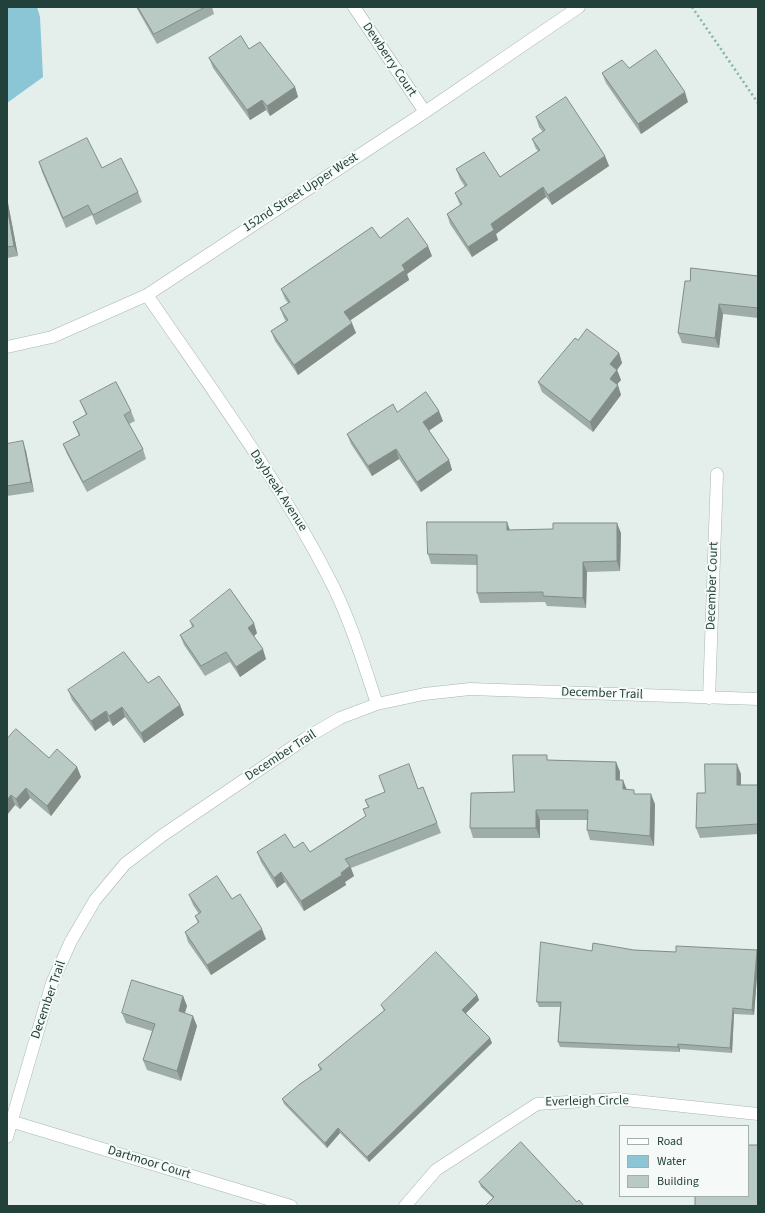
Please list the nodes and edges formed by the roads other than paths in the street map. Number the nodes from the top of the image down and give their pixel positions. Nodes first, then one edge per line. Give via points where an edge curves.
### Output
1 (354, 7) edge
2 (580, 7) edge
3 (425, 112) junction
4 (147, 295) junction
5 (7, 347) edge
6 (717, 474) dead end
7 (709, 698) junction
8 (758, 699) edge
9 (377, 704) junction
10 (758, 1114) edge
11 (9, 1120) edge
12 (7, 1137) edge
13 (291, 1206) edge
14 (405, 1206) edge

1 - 3 street, Dewberry Court
2 - 3 street, 152nd Street Upper West
3 - 4 street, 152nd Street Upper West
4 - 5 street, 152nd Street Upper West via 52,337
4 - 9 street, Daybreak Avenue via 275,484 306,535 335,589 358,646
6 - 7 street, December Court
7 - 8 street, December Trail
7 - 9 street, December Trail via 470,690 424,694
9 - 11 street, December Trail via 340,718 306,738 163,835 125,864 95,900 71,941 52,983
10 - 14 street, Everleigh Circle via 616,1099 537,1104 436,1170
11 - 12 street, December Trail
11 - 13 street, Dartmoor Court

